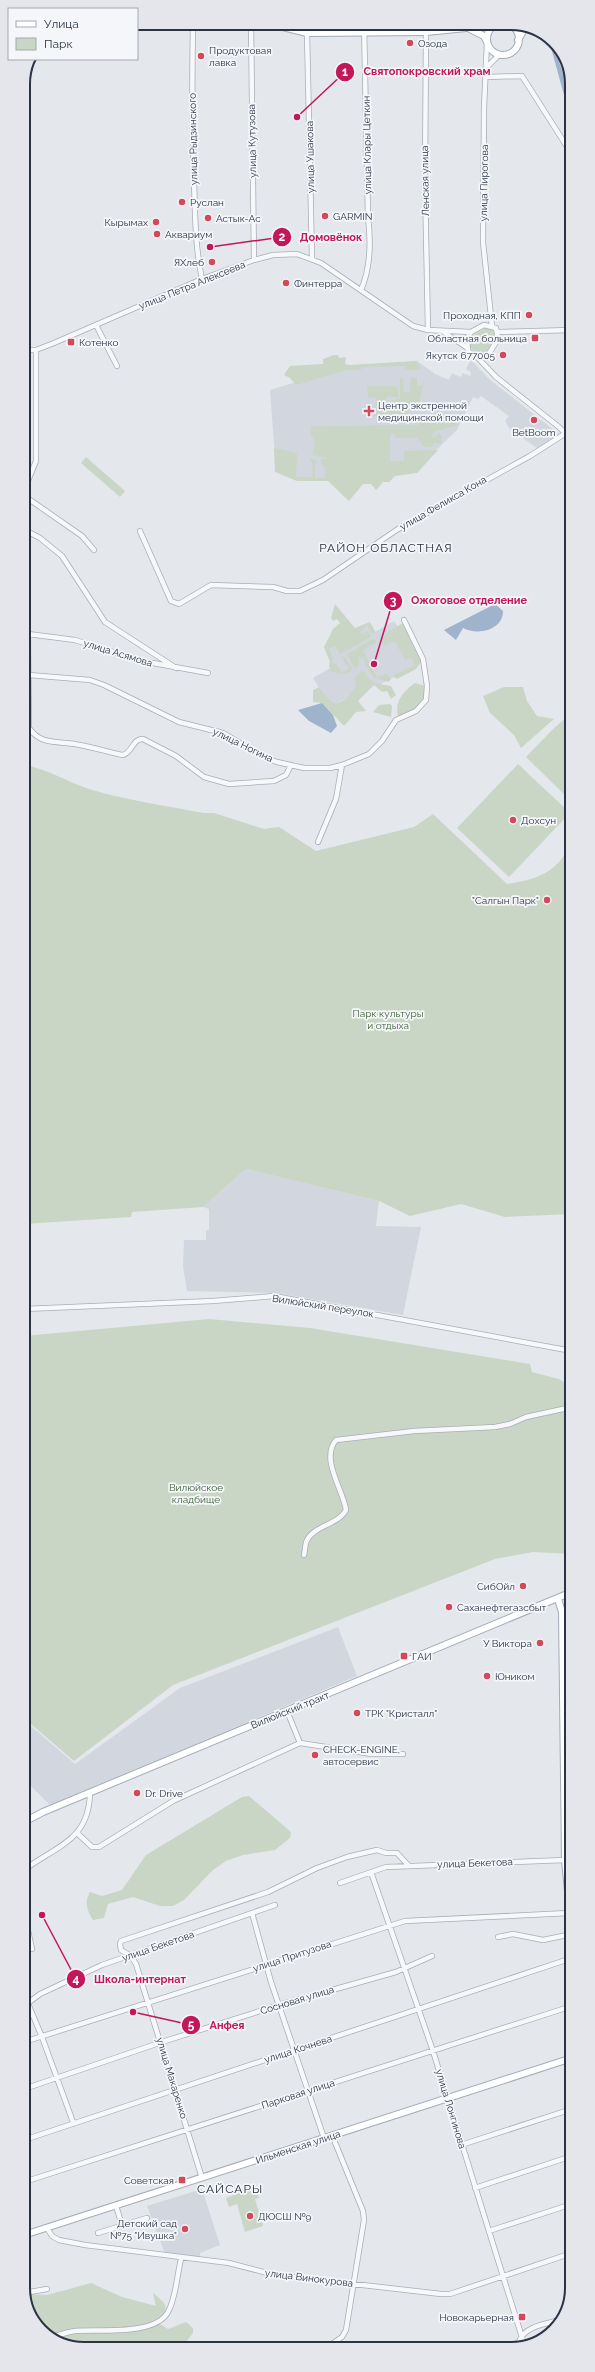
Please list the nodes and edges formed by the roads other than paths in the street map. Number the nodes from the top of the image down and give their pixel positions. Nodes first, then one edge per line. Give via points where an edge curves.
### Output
1 (193, 30) edge
2 (250, 30) edge
3 (298, 30) edge
4 (455, 30) edge
5 (471, 30) edge
6 (492, 30) edge
7 (515, 30) edge
8 (307, 32) junction
9 (365, 32) junction
10 (426, 32) junction
11 (523, 32) edge
12 (518, 40) junction
13 (487, 42) junction
14 (500, 55) junction
15 (487, 67) junction
16 (486, 77) junction
17 (565, 143) edge
18 (312, 258) junction
19 (254, 260) junction
20 (202, 279) junction
21 (361, 290) junction
22 (490, 318) junction
23 (96, 325) junction
24 (484, 325) junction
25 (492, 326) junction
26 (428, 330) junction
27 (565, 330) edge
28 (442, 331) junction
29 (471, 332) junction
30 (498, 332) junction
31 (466, 347) junction
32 (30, 350) edge
33 (36, 350) junction
34 (488, 355) junction
35 (478, 358) junction
36 (117, 366) dead end
37 (486, 366) junction
38 (565, 432) edge
39 (565, 434) edge
40 (30, 476) edge
41 (30, 499) edge
42 (140, 531) dead end
43 (30, 533) edge
44 (94, 550) dead end
45 (404, 620) dead end
46 (30, 634) edge
47 (176, 668) junction
48 (208, 673) dead end
49 (30, 675) edge
50 (30, 729) edge
51 (291, 765) junction
52 (342, 765) junction
53 (318, 842) dead end
54 (30, 1308) edge
55 (565, 1350) edge
56 (565, 1409) edge
57 (304, 1556) dead end
58 (565, 1596) edge
59 (558, 1599) junction
60 (287, 1711) junction
61 (300, 1743) junction
62 (403, 1754) dead end
63 (90, 1793) junction
64 (30, 1819) edge
65 (77, 1833) junction
66 (565, 1860) joint
67 (30, 1866) edge
68 (408, 1866) junction
69 (371, 1872) junction
70 (340, 1884) dead end
71 (275, 1905) dead end
72 (252, 1913) junction
73 (565, 1913) edge
74 (391, 1925) junction
75 (565, 1935) edge
76 (498, 1937) dead end
77 (30, 1940) edge
78 (32, 1949) dead end
79 (131, 1956) junction
80 (432, 1956) dead end
81 (565, 1960) edge
82 (266, 1965) junction
83 (405, 1968) junction
84 (30, 2002) edge
85 (148, 2003) junction
86 (279, 2005) junction
87 (418, 2008) junction
88 (565, 2008) edge
89 (30, 2013) edge
90 (42, 2037) junction
91 (30, 2040) edge
92 (162, 2042) junction
93 (294, 2050) junction
94 (433, 2051) junction
95 (565, 2060) edge
96 (57, 2077) junction
97 (30, 2087) edge
98 (176, 2088) junction
99 (308, 2091) junction
100 (447, 2098) junction
101 (565, 2111) edge
102 (73, 2122) junction
103 (187, 2129) junction
104 (332, 2135) junction
105 (30, 2138) edge
106 (324, 2138) junction
107 (461, 2145) junction
108 (565, 2158) edge
109 (202, 2178) junction
110 (30, 2180) edge
111 (475, 2188) junction
112 (116, 2206) junction
113 (565, 2206) edge
114 (146, 2218) dead end
115 (122, 2225) junction
116 (47, 2228) junction
117 (489, 2231) junction
118 (30, 2233) edge
119 (98, 2233) dead end
120 (565, 2256) edge
121 (181, 2259) junction
122 (504, 2276) junction
123 (355, 2283) junction
124 (47, 2289) dead end
125 (30, 2292) edge
126 (553, 2322) edge
127 (58, 2335) edge
128 (521, 2335) junction
129 (518, 2341) edge
130 (523, 2341) edge
131 (335, 2342) edge

1 - 20 street, улица Рыдзинского via 194,204 198,264
2 - 19 street, улица Кутузова
3 - 8 main road
4 - 10 main road
5 - 13 main road via 484,36
6 - 13 main road via 488,33
7 - 12 main road
8 - 9 main road
8 - 18 street, улица Ушакова
9 - 10 main road
9 - 21 street, улица Клары Цеткин via 370,234 367,277
10 - 26 street, Ленская улица via 424,184
11 - 12 main road
12 - 14 main road via 513,51
13 - 14 main road via 491,49
13 - 15 street, улица Пирогова
14 - 15 street
15 - 16 street, улица Пирогова
16 - 17 street via 518,75 525,79
16 - 22 street, улица Пирогова via 483,242
18 - 19 street, улица Петра Алексеева via 289,254
18 - 21 street, улица Петра Алексеева
19 - 20 street, улица Петра Алексеева
20 - 23 street, улица Петра Алексеева
21 - 26 street, улица Петра Алексеева via 404,321
22 - 24 street
22 - 25 street, улица Пирогова
23 - 33 street, улица Петра Алексеева
23 - 36 street
24 - 25 street
24 - 29 street
25 - 30 street
26 - 28 street, улица Петра Алексеева
27 - 30 street
28 - 29 street, улица Петра Алексеева
28 - 31 street, улица Петра Алексеева
29 - 31 street
30 - 34 street via 498,339
31 - 35 street
32 - 33 street, улица Петра Алексеева
33 - 40 street via 36,461
34 - 35 street
34 - 37 street
35 - 37 street
37 - 38 street via 506,386
39 - 42 street, улица Феликса Кона via 530,456 398,529 323,580 300,591 273,587 211,585 175,604
41 - 44 street via 82,536
43 - 47 street via 62,556 105,622
45 - 52 street, улица Ногина via 423,659 427,686 426,700 416,711 396,720 382,741 369,754
46 - 47 street, улица Асямова via 75,640 142,661
47 - 48 street, улица Асямова
49 - 51 street, улица Ногина via 90,680 179,722 223,733 264,757
50 - 51 street via 45,741 78,744 123,755 128,753 137,740 143,739 176,756 204,777 229,784 274,781 286,776
51 - 52 street, улица Ногина via 317,768
52 - 53 street via 336,799
54 - 55 street, Вилюйский переулок via 213,1301 274,1296
56 - 57 street via 495,1427 414,1431 336,1440 331,1446 330,1458 346,1510 343,1515 313,1533 307,1540
58 - 59 main road, Вилюйский тракт
59 - 60 main road, Вилюйский тракт
59 - 66 main road via 562,1612
60 - 61 street
60 - 63 main road, Вилюйский тракт
61 - 62 street via 372,1754
61 - 65 street via 173,1801 99,1847 92,1847
63 - 64 main road, Вилюйский тракт
63 - 65 street via 87,1814
65 - 67 street via 67,1844
66 - 68 street, улица Бекетова
68 - 69 street, улица Бекетова via 386,1867
68 - 79 street, улица Макаренко via 400,1854 394,1852 372,1851 347,1857 317,1868 268,1892 121,1941 119,1947
69 - 70 street, улица Бекетова
69 - 74 street, улица Лонгинова
71 - 72 street, улица Бекетова
72 - 79 street, улица Бекетова
72 - 82 street
73 - 74 street, улица Притузова via 407,1921
74 - 82 street, улица Притузова
74 - 83 street, улица Лонгинова
75 - 76 street via 543,1940 513,1934
77 - 78 street
79 - 84 street, улица Бекетова via 102,1965 40,1994
79 - 85 street, улица Макаренко
80 - 83 street, Сосновая улица
81 - 87 street, улица Кочнева
82 - 85 street, улица Притузова
82 - 86 street
83 - 86 street, Сосновая улица
83 - 87 street, улица Лонгинова
85 - 90 street, улица Притузова
85 - 92 street, улица Макаренко
86 - 92 street, Сосновая улица
86 - 93 street
87 - 93 street, улица Кочнева
87 - 94 street, улица Лонгинова
88 - 94 street, Парковая улица
89 - 90 street
90 - 91 street, улица Притузова
90 - 96 street
92 - 96 street, Сосновая улица
92 - 98 street, улица Макаренко
93 - 98 street, улица Кочнева
93 - 99 street
94 - 99 street, Парковая улица
94 - 100 street, улица Лонгинова
95 - 100 main road, Ильменская улица
96 - 97 street, Сосновая улица
96 - 102 street
98 - 102 street, улица Кочнева
98 - 103 street, улица Макаренко
99 - 103 street, Парковая улица
99 - 106 street
100 - 104 main road, Ильменская улица
100 - 107 street, улица Лонгинова
101 - 107 street
102 - 105 street, улица Кочнева
103 - 109 street, улица Макаренко
103 - 110 street, Парковая улица
104 - 106 main road, Ильменская улица
104 - 123 street via 363,2211
106 - 109 main road, Ильменская улица
107 - 111 street, улица Лонгинова
108 - 111 street
109 - 112 main road, Ильменская улица
111 - 117 street, улица Лонгинова
112 - 115 street
112 - 116 main road, Ильменская улица
113 - 117 street
114 - 115 street
115 - 119 street
116 - 118 main road, Ильменская улица
116 - 121 street, улица Винокурова via 52,2236 59,2240
117 - 122 street, улица Лонгинова
120 - 122 street, улица Винокурова
121 - 123 street, улица Винокурова via 229,2263 275,2275
121 - 127 street via 170,2308 158,2323 150,2327 75,2331
122 - 123 street, улица Винокурова via 450,2294 408,2292
122 - 128 street, улица Лонгинова
123 - 131 street via 346,2330
124 - 125 street
126 - 128 street via 530,2329
128 - 129 street
128 - 130 street, улица Лонгинова

